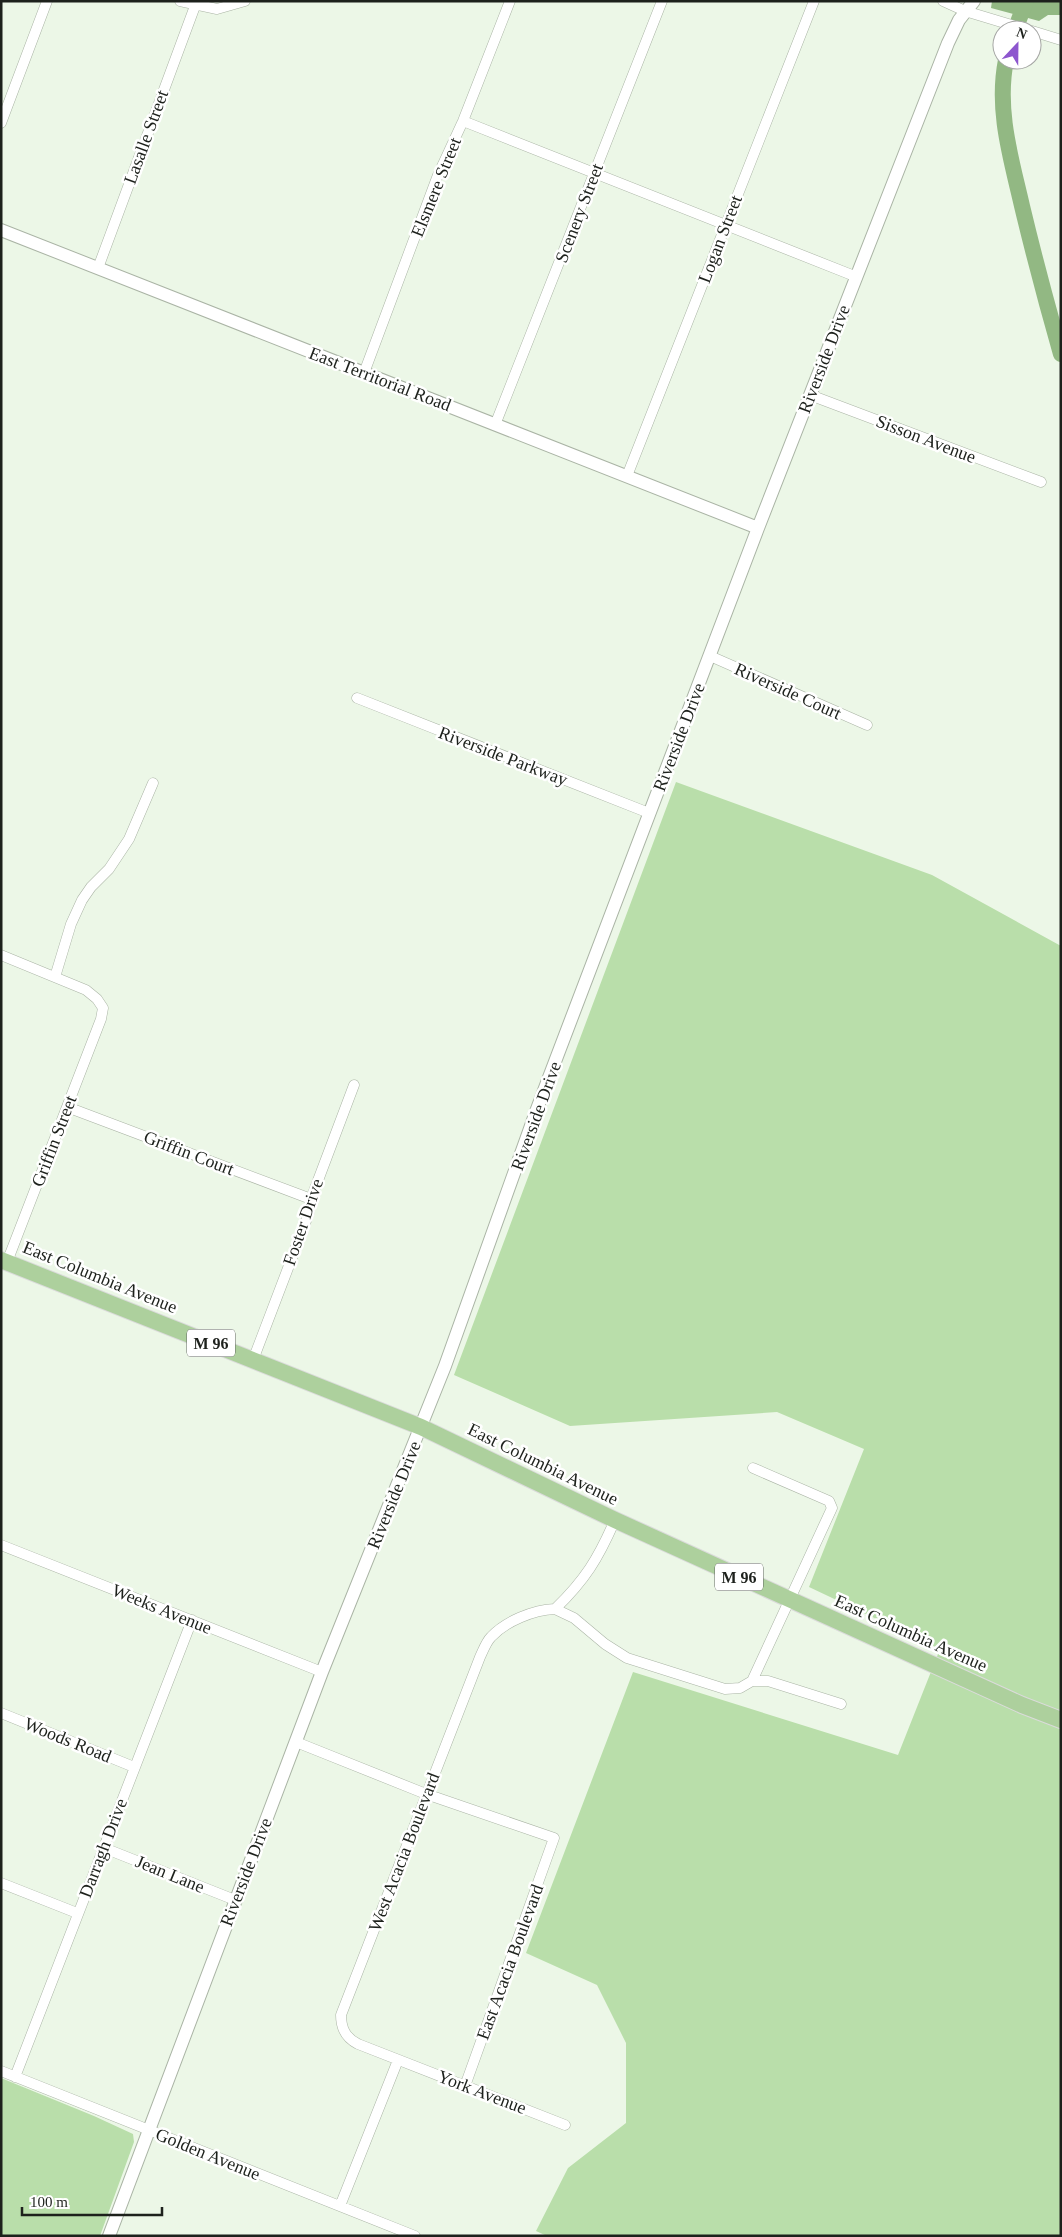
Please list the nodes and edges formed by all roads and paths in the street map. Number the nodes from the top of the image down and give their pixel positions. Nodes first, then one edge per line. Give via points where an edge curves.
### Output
1 (47, 1) edge
2 (180, 1) edge
3 (245, 1) edge
4 (510, 1) edge
5 (662, 1) edge
6 (814, 1) edge
7 (943, 1) edge
8 (974, 1) edge
9 (195, 6) junction
10 (965, 11) junction
11 (993, 20) edge
12 (1042, 34) edge
13 (1061, 40) edge
14 (463, 121) junction
15 (1, 123) edge
16 (594, 173) junction
17 (726, 225) junction
18 (1, 230) edge
19 (98, 268) junction
20 (857, 277) junction
21 (364, 373) junction
22 (810, 395) junction
23 (495, 424) junction
24 (627, 476) junction
25 (1041, 482) dead end
26 (758, 528) junction
27 (710, 656) junction
28 (357, 698) dead end
29 (867, 725) dead end
30 (153, 782) dead end
31 (649, 813) junction
32 (1, 956) edge
33 (55, 976) junction
34 (354, 1085) dead end
35 (67, 1107) junction
36 (311, 1199) junction
37 (4, 1261) edge
38 (253, 1360) junction
39 (421, 1427) junction
40 (753, 1468) dead end
41 (615, 1520) junction
42 (1, 1545) edge
43 (789, 1600) junction
44 (555, 1609) junction
45 (192, 1620) junction
46 (322, 1672) junction
47 (752, 1681) junction
48 (840, 1704) dead end
49 (1, 1713) edge
50 (1061, 1720) edge
51 (296, 1742) junction
52 (134, 1767) junction
53 (426, 1794) junction
54 (104, 1848) junction
55 (1, 1883) edge
56 (235, 1900) junction
57 (77, 1913) junction
58 (398, 2060) junction
59 (1, 2071) edge
60 (15, 2077) junction
61 (465, 2086) junction
62 (565, 2125) dead end
63 (148, 2131) junction
64 (340, 2206) junction
65 (109, 2236) edge
66 (416, 2236) edge

1 - 15 street
2 - 9 street
3 - 9 street via 217,9
4 - 14 street, Elsmere Street
5 - 16 street, Scenery Street
6 - 17 street, Logan Street
7 - 10 street
8 - 10 street, Riverside Drive
9 - 19 street, Lasalle Street
10 - 11 street
10 - 20 street, Riverside Drive via 948,43
12 - 13 street
14 - 16 street
14 - 21 street, Elsmere Street via 435,183
16 - 17 street
16 - 23 street, Scenery Street
17 - 20 street
17 - 24 street, Logan Street
18 - 19 street, East Territorial Road
19 - 21 street, East Territorial Road
20 - 22 street, Riverside Drive
21 - 23 street, East Territorial Road
22 - 25 street, Sisson Avenue
22 - 26 street, Riverside Drive
23 - 24 street, East Territorial Road
24 - 26 street, East Territorial Road
26 - 27 street, Riverside Drive
27 - 29 street, Riverside Court
27 - 31 street, Riverside Drive
28 - 31 street, Riverside Parkway
30 - 33 street via 129,839 82,900
31 - 39 street, Riverside Drive
32 - 33 street
33 - 35 street, Griffin Street via 86,990 103,1008
34 - 36 street, Foster Drive
35 - 36 street, Griffin Court
35 - 37 street, Griffin Street
36 - 38 street, Foster Drive via 309,1213
37 - 38 main road, East Columbia Avenue / M 96
38 - 39 main road, East Columbia Avenue / M 96
39 - 41 main road, East Columbia Avenue / M 96
39 - 46 street, Riverside Drive
40 - 43 street via 829,1501 832,1508
41 - 43 main road, East Columbia Avenue / M 96
41 - 44 street, West Acacia Boulevard via 593,1566 577,1588
42 - 45 street, Weeks Avenue
43 - 47 street
43 - 50 main road, East Columbia Avenue / M 96
44 - 47 street via 574,1618 627,1658 725,1689 740,1688
44 - 53 street, West Acacia Boulevard via 506,1624 490,1638
45 - 46 street, Weeks Avenue
45 - 52 street, Darragh Drive
46 - 51 street, Riverside Drive
47 - 48 street via 776,1683
49 - 52 street, Woods Road
51 - 53 street
51 - 56 street, Riverside Drive
52 - 54 street, Darragh Drive
53 - 58 street, West Acacia Boulevard via 341,2015 348,2037
53 - 61 street, East Acacia Boulevard via 554,1838
54 - 56 street, Jean Lane
54 - 57 street, Darragh Drive
55 - 57 street
56 - 63 street, Riverside Drive
57 - 60 street, Darragh Drive
58 - 61 street, York Avenue
58 - 64 street
59 - 60 street, Golden Avenue
60 - 63 street, Golden Avenue
61 - 62 street, York Avenue
63 - 64 street, Golden Avenue
63 - 65 street, Riverside Drive
64 - 66 street, Golden Avenue

